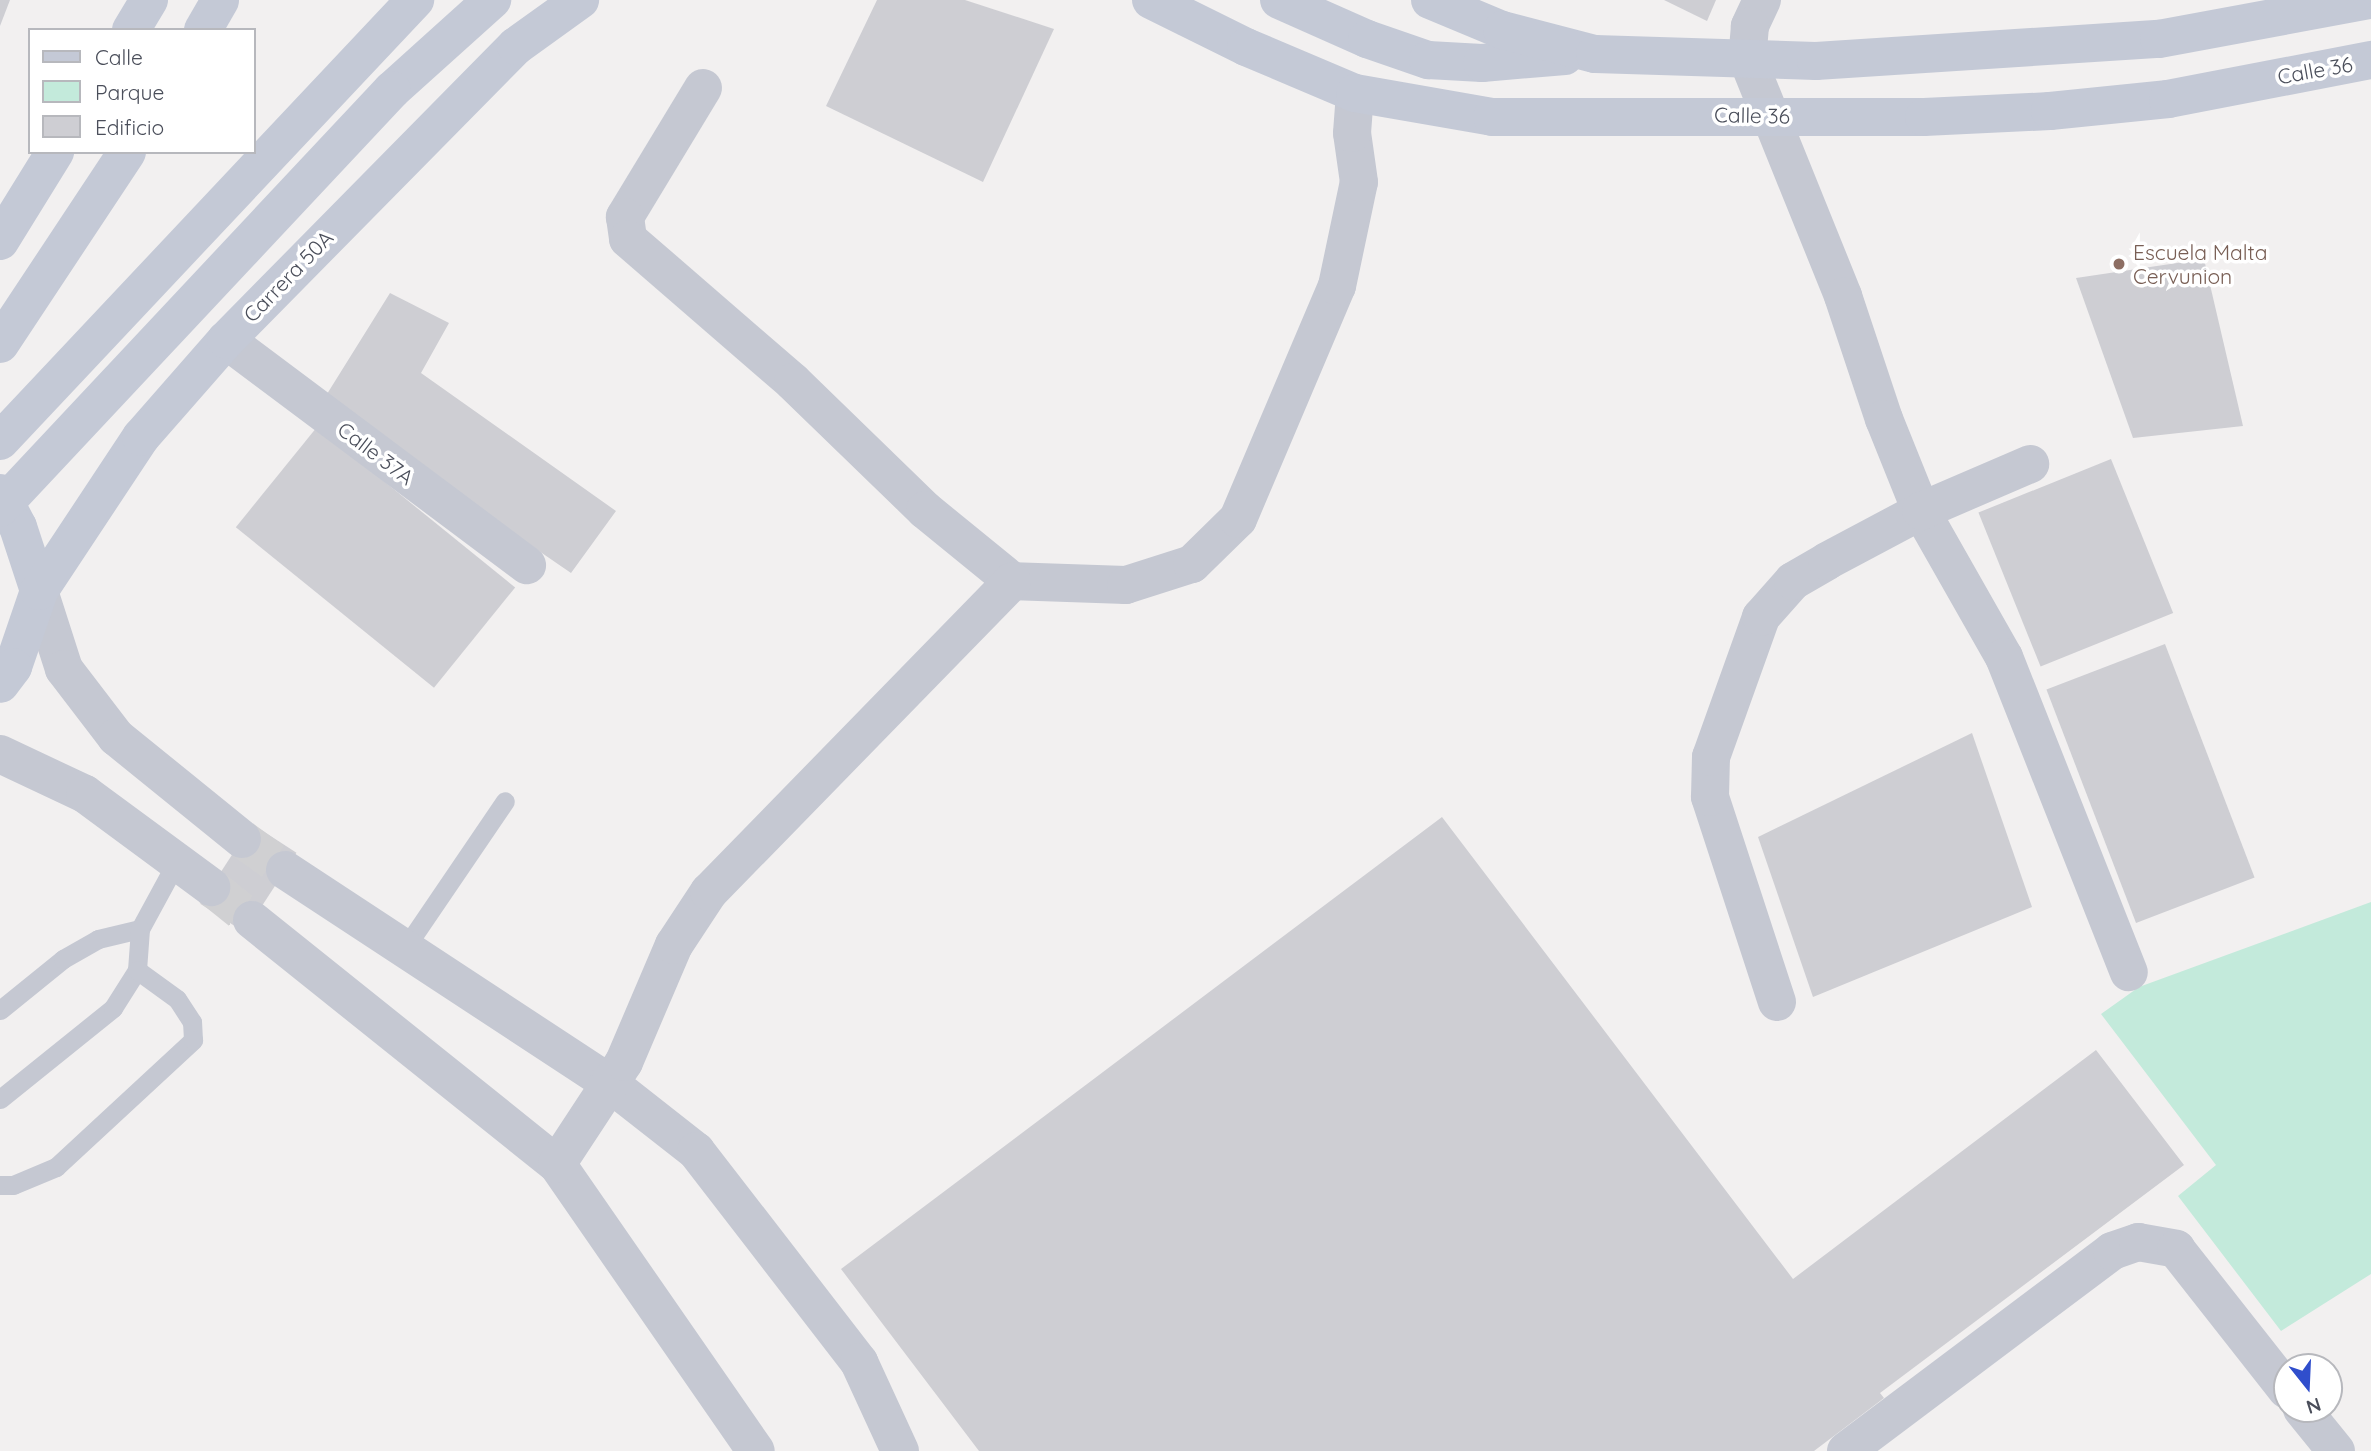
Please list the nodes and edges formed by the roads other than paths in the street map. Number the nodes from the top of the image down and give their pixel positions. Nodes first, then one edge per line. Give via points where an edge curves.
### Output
1 (149, 0) edge
2 (220, 0) edge
3 (415, 0) edge
4 (492, 0) edge
5 (580, 0) edge
6 (1151, 0) edge
7 (1279, 0) edge
8 (1430, 0) edge
9 (1762, 0) edge
10 (2369, 0) edge
11 (2303, 5) edge
12 (132, 28) edge
13 (203, 28) edge
14 (1595, 54) junction
15 (1747, 58) junction
16 (2371, 60) edge
17 (703, 88) dead end
18 (1355, 93) junction
19 (1769, 116) junction
20 (54, 154) edge
21 (126, 154) edge
22 (0, 241) edge
23 (226, 340) junction
24 (0, 344) edge
25 (0, 441) edge
26 (2030, 464) dead end
27 (0, 493) edge
28 (0, 508) edge
29 (1921, 511) junction
30 (527, 565) dead end
31 (1012, 581) junction
32 (39, 591) junction
33 (0, 684) edge
34 (0, 754) edge
35 (505, 801) dead end
36 (178, 859) junction
37 (285, 870) tunnel mouth
38 (211, 887) tunnel mouth
39 (252, 920) tunnel mouth
40 (140, 929) junction
41 (403, 951) junction
42 (137, 970) junction
43 (2129, 972) dead end
44 (1777, 1002) dead end
45 (0, 1010) edge
46 (608, 1082) junction
47 (0, 1099) edge
48 (558, 1164) junction
49 (0, 1185) edge
50 (2273, 1372) edge
51 (2313, 1423) edge
52 (756, 1451) edge
53 (900, 1451) edge
54 (1846, 1451) edge
55 (2336, 1451) edge

1 - 12 main road
2 - 13 main road
3 - 25 main road
4 - 28 main road, bridge via 392,90
5 - 23 main road, Carrera 50A via 516,46
6 - 18 main road, Calle 36
7 - 14 main road via 1428,60 1482,64
8 - 14 main road via 1502,30
9 - 15 street via 1750,26
10 - 11 main road
11 - 15 main road via 2159,39 1816,61
14 - 15 main road
15 - 19 street
16 - 19 main road, Calle 36 via 2168,99 2050,111
17 - 31 street via 625,217 628,239 793,382 925,510
18 - 19 main road, Calle 36 via 1492,117
18 - 31 street via 1352,133 1359,182 1337,286 1238,519 1192,564 1126,585
19 - 29 street via 1843,296
20 - 22 main road
21 - 24 main road
23 - 30 street, Calle 37A
23 - 32 main road, Carrera 50A via 141,437
26 - 29 street
27 - 32 main road via 18,527
29 - 43 street via 2004,657
29 - 44 street via 1793,581 1761,617 1711,757 1710,797
31 - 46 street via 709,892 674,945 624,1062
32 - 33 main road, Carrera 50A via 13,667
32 - 36 street via 64,669 116,737 228,829 216,829 209,849 200,857
34 - 36 street via 85,794
35 - 41 lane
36 - 38 street
36 - 40 lane
37 - 41 street
39 - 48 street
40 - 42 lane
40 - 45 lane via 98,939 63,959
41 - 46 street
42 - 47 lane via 113,1008
42 - 49 lane via 177,999 192,1022 193,1040 56,1167 13,1185
46 - 48 street
46 - 53 street via 696,1151 859,1362
48 - 52 street
50 - 54 street via 2176,1250 2138,1242 2112,1251
51 - 55 street

